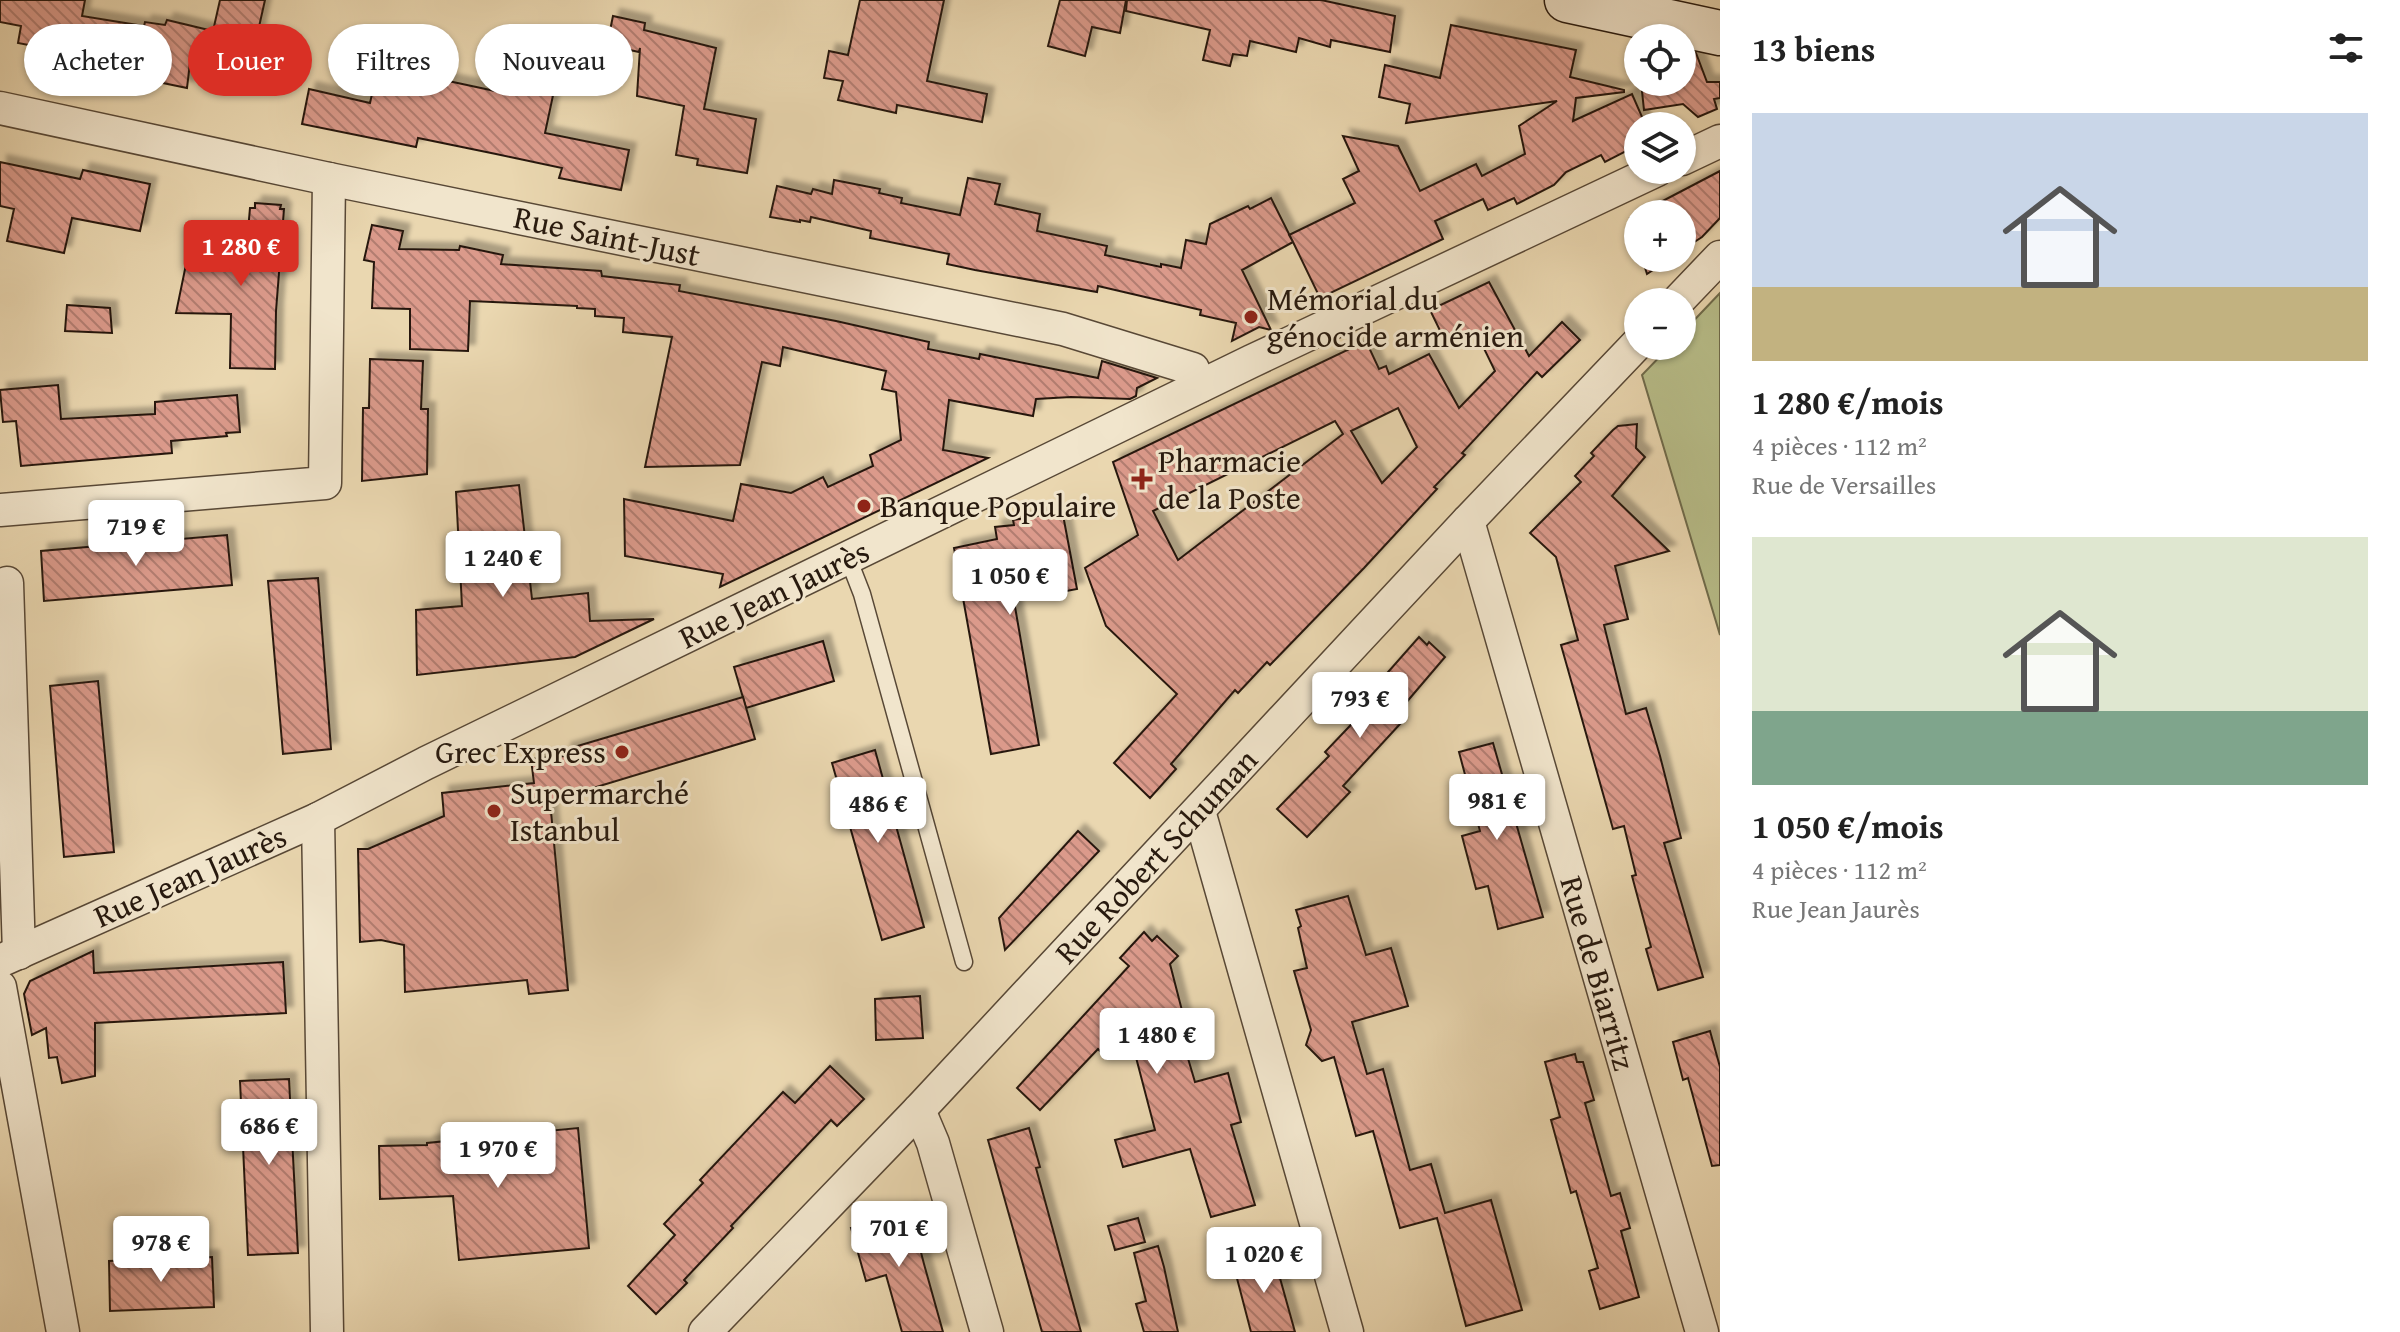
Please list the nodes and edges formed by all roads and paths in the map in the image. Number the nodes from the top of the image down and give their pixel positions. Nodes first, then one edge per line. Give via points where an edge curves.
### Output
1 (1567, 0) edge
2 (1720, 33) edge
3 (0, 108) edge
4 (1720, 141) edge
5 (1696, 152) edge
6 (329, 179) junction
7 (1627, 184) edge
8 (1720, 257) edge
9 (1690, 288) edge
10 (1624, 358) edge
11 (1200, 386) junction
12 (0, 510) edge
13 (1468, 521) junction
14 (848, 558) junction
15 (7, 583) dead end
16 (1199, 811) junction
17 (318, 819) junction
18 (9, 957) edge
19 (964, 962) dead end
20 (0, 987) edge
21 (919, 1110) junction
22 (63, 1332) edge
23 (327, 1332) edge
24 (705, 1332) edge
25 (987, 1332) edge
26 (1347, 1332) edge
27 (1702, 1332) edge

1 - 2 street
3 - 6 street, Rue Saint-Just
4 - 5 street
6 - 11 street, Rue Saint-Just via 1063,329 1193,369
6 - 12 street via 325,483
7 - 11 street, Rue Jean Jaurès
8 - 9 street
10 - 13 street, Rue Robert Schuman
11 - 14 street, Rue Jean Jaurès
13 - 16 street, Rue Robert Schuman
13 - 27 street, Rue de Biarritz
14 - 17 street, Rue Jean Jaurès
14 - 19 lane
15 - 18 street, Rue Jean Jaurès
16 - 21 street, Rue Robert Schuman
16 - 26 street
17 - 18 street, Rue Jean Jaurès
17 - 23 street
20 - 22 street
21 - 24 street, Rue Robert Schuman
21 - 25 street

